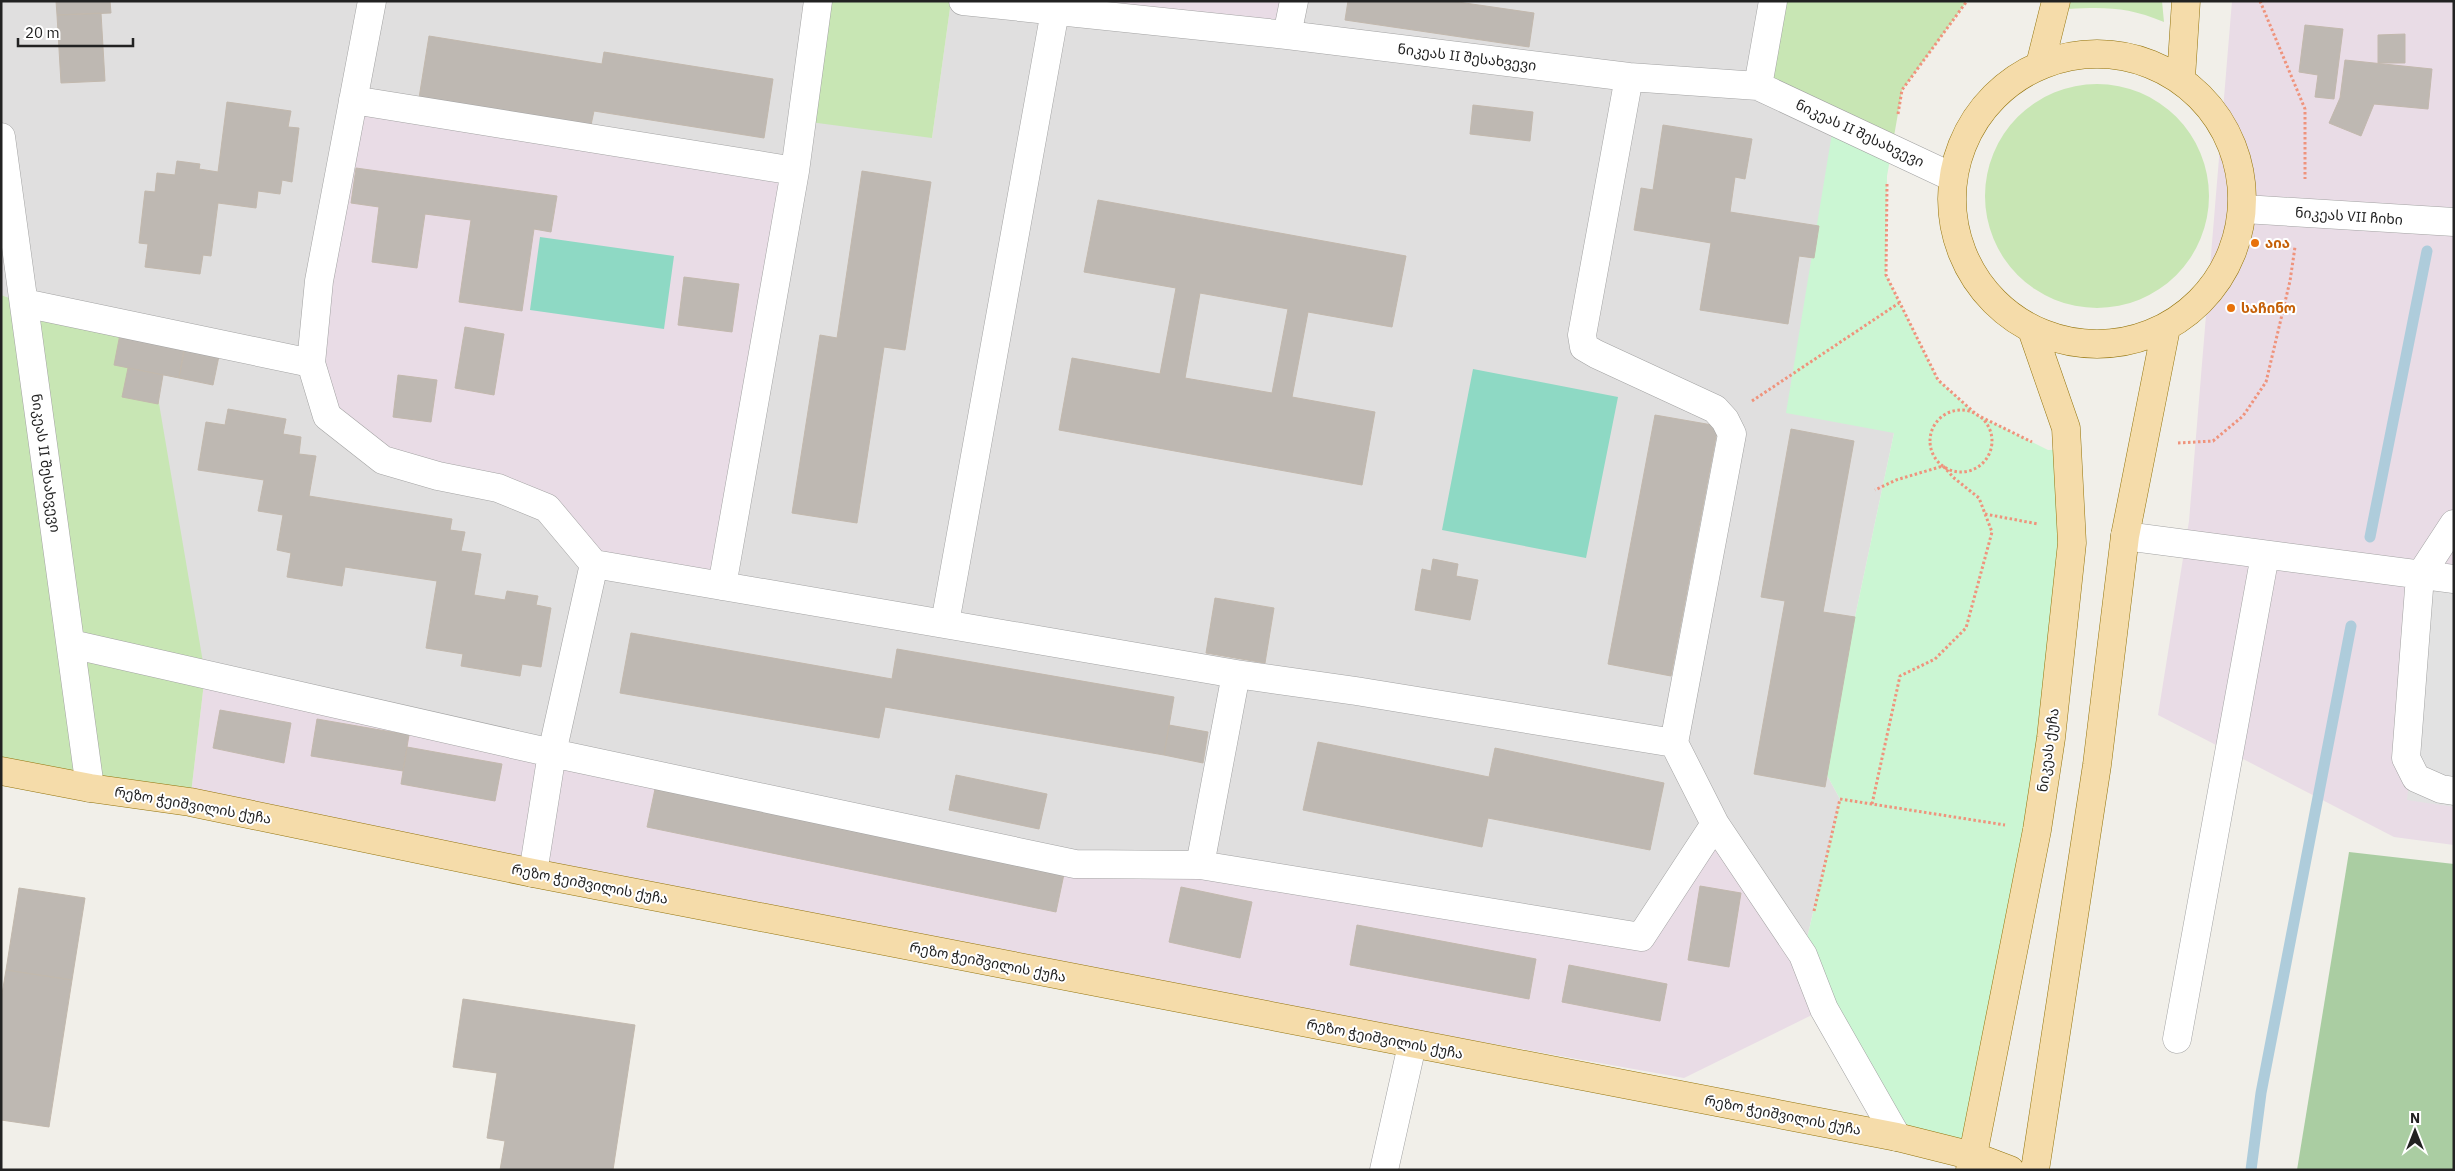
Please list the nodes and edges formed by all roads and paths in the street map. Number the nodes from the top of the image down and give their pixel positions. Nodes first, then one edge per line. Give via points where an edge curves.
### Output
1 (372, 1) edge
2 (818, 1) edge
3 (964, 1) edge
4 (1294, 1) edge
5 (1773, 1) edge
6 (1967, 1) edge
7 (2056, 1) edge
8 (2186, 1) edge
9 (2260, 1) edge
10 (1104, 8) edge
11 (1055, 11) junction
12 (1287, 34) junction
13 (2040, 65) junction
14 (1629, 77) junction
15 (2181, 78) junction
16 (1758, 86) junction
17 (353, 100) junction
18 (1, 137) edge
19 (1892, 148) junction
20 (795, 171) junction
21 (1952, 176) junction
22 (2244, 209) junction
23 (2300, 213) junction
24 (2454, 222) edge
25 (24, 302) junction
26 (1899, 302) junction
27 (2166, 328) junction
28 (2032, 330) junction
29 (311, 363) junction
30 (1977, 414) junction
31 (1725, 420) junction
32 (2143, 445) junction
33 (2067, 449) junction
34 (1943, 466) junction
35 (1875, 490) dead end
36 (1985, 514) junction
37 (2454, 524) edge
38 (2071, 530) junction
39 (2125, 536) junction
40 (2265, 555) junction
41 (594, 564) junction
42 (2420, 576) junction
43 (2454, 579) edge
44 (722, 586) junction
45 (946, 623) junction
46 (71, 644) junction
47 (1236, 674) junction
48 (1674, 743) junction
49 (552, 753) junction
50 (1, 771) edge
51 (90, 788) junction
52 (2454, 791) edge
53 (1872, 804) junction
54 (1715, 824) junction
55 (2037, 830) junction
56 (1200, 865) junction
57 (533, 873) junction
58 (1803, 955) junction
59 (2177, 1039) dead end
60 (1412, 1045) junction
61 (1897, 1137) junction
62 (1972, 1163) edge
63 (1384, 1170) edge
64 (2010, 1170) edge
65 (2035, 1170) edge

1 - 17 street
2 - 20 street
3 - 11 street, ნიკეას II შესახვევი
4 - 12 street
5 - 16 street
6 - 19 path via 1902,90
7 - 13 main road
8 - 15 main road
9 - 23 path via 2305,109 2305,186
10 - 11 street, ნიკეას II შესახვევი
10 - 12 street, ნიკეას II შესახვევი
11 - 45 street
12 - 14 street, ნიკეას II შესახვევი
13 - 15 main road via 2084,52 2135,57
13 - 21 main road via 1993,95 1966,132
14 - 16 street, ნიკეას II შესახვევი
14 - 31 street via 1582,335 1584,347 1715,409
15 - 22 main road via 2217,113 2239,159
16 - 19 street, ნიკეას II შესახვევი
17 - 20 street
17 - 29 street via 319,282
18 - 25 street, ნიკეას II შესახვევი
19 - 21 street, ნიკეას II შესახვევი
19 - 26 path via 1887,176 1886,275
20 - 44 street
21 - 28 main road via 1952,223 1967,266 1994,303
22 - 23 street, ნიკეას VII ჩიხი
22 - 27 main road via 2232,258 2203,301
23 - 24 street, ნიკეას VII ჩიხი
23 - 32 path via 2290,281 2266,382 2244,416 2212,441
25 - 29 street
25 - 46 street, ნიკეას II შესახვევი
26 - 30 path via 1938,380
26 - 31 path
27 - 28 main road via 2122,343 2076,344
27 - 32 main road
28 - 33 main road, ნიკეას ქუჩა via 2066,428
29 - 41 street via 327,416 382,460 498,488 547,508
30 - 33 path via 2048,450
30 - 34 path via 1957,411 1939,420 1933,429 1931,440 1936,459
30 - 34 path via 1984,421 1992,440 1987,458 1980,466 1962,472
31 - 48 street via 1732,434
32 - 39 main road
33 - 38 main road, ნიკეას ქუჩა
34 - 35 path
34 - 36 path via 1979,498
36 - 38 path
36 - 53 path via 1992,532 1966,628 1935,659 1900,676
37 - 42 street
38 - 55 main road, ნიკეას ქუჩა via 2051,738
39 - 40 street
39 - 65 main road via 2097,765
40 - 42 street
40 - 59 street
41 - 44 street
41 - 49 street
42 - 43 street
42 - 52 street via 2406,758 2416,778
44 - 45 street
45 - 47 street
46 - 49 street
46 - 51 street, ნიკეას II შესახვევი
47 - 48 street
47 - 56 street
48 - 54 street
49 - 56 street via 1075,864
49 - 57 street
50 - 51 main road, რეზო ჭეიშვილის ქუჩა
51 - 57 main road, რეზო ჭეიშვილის ქუჩა via 190,802
53 - 55 path
53 - 58 path via 1840,799
54 - 56 street via 1641,936
54 - 58 street
55 - 62 main road, ნიკეას ქუჩა
57 - 60 main road, რეზო ჭეიშვილის ქუჩა
58 - 61 street via 1824,1009
60 - 61 main road, რეზო ჭეიშვილის ქუჩა
60 - 63 street
61 - 62 main road, რეზო ჭეიშვილის ქუჩა
62 - 64 main road, რეზო ჭეიშვილის ქუჩა

